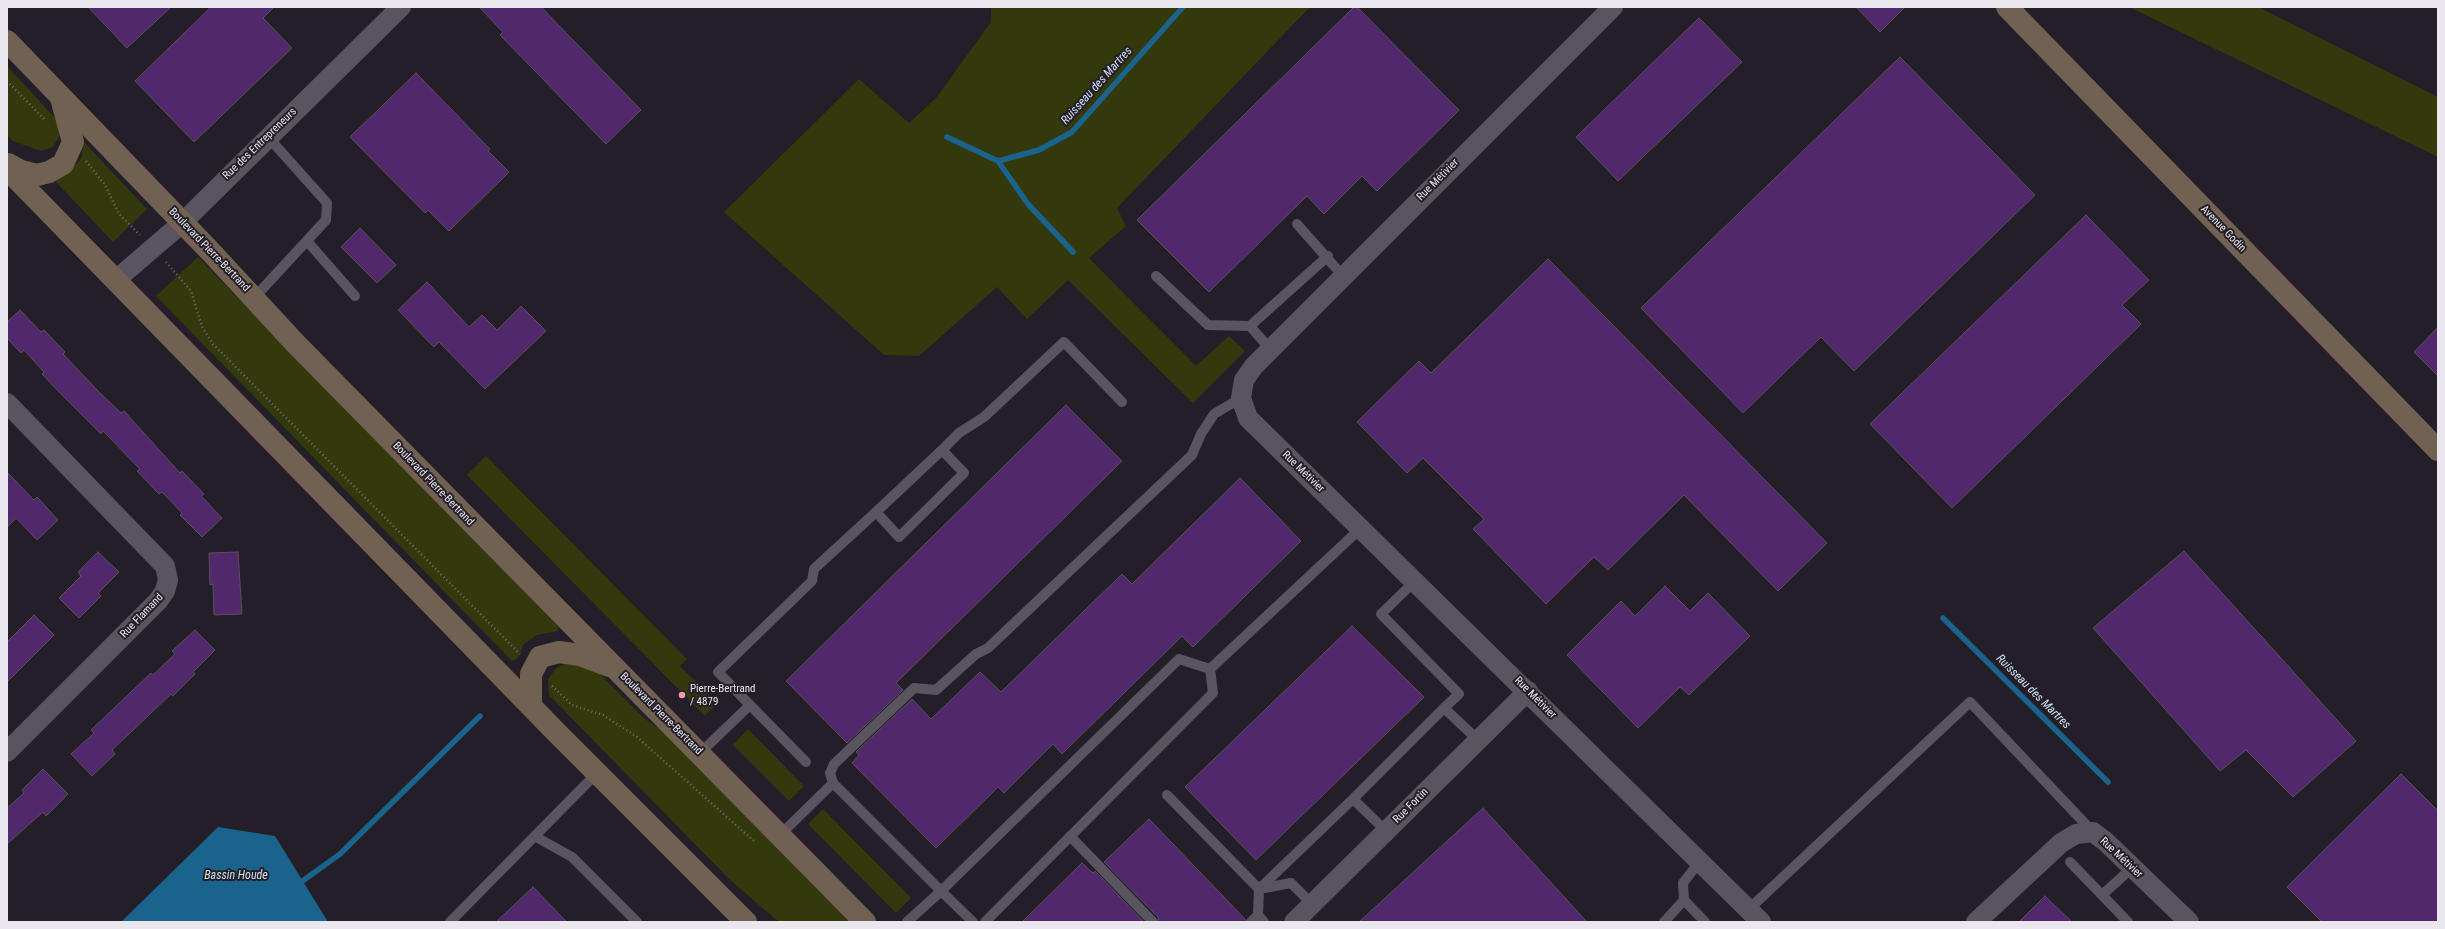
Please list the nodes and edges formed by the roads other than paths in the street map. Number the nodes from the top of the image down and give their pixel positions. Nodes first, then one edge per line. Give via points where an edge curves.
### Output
1 (401, 7) edge
2 (1613, 7) edge
3 (2007, 7) edge
4 (7, 41) edge
5 (60, 95) junction
6 (268, 136) junction
7 (7, 163) edge
8 (7, 169) edge
9 (182, 223) junction
10 (1297, 224) dead end
11 (308, 241) junction
12 (1328, 256) junction
13 (1156, 276) dead end
14 (1343, 276) junction
15 (117, 279) junction
16 (355, 296) dead end
17 (254, 298) junction
18 (1250, 326) junction
19 (1270, 349) junction
20 (1241, 398) junction
21 (1122, 402) dead end
22 (7, 403) edge
23 (2438, 449) edge
24 (942, 450) junction
25 (876, 512) junction
26 (1361, 528) junction
27 (1415, 581) junction
28 (614, 668) junction
29 (1210, 669) junction
30 (1528, 691) junction
31 (531, 705) junction
32 (750, 705) junction
33 (1444, 708) junction
34 (1478, 740) junction
35 (7, 752) edge
36 (700, 753) junction
37 (806, 762) dead end
38 (597, 772) junction
39 (832, 783) junction
40 (1166, 795) dead end
41 (1352, 799) junction
42 (1386, 831) junction
43 (2093, 832) junction
44 (780, 835) junction
45 (1070, 836) junction
46 (536, 837) junction
47 (1700, 861) junction
48 (2070, 862) dead end
49 (2133, 867) junction
50 (1259, 889) junction
51 (940, 891) junction
52 (2102, 895) junction
53 (1684, 900) junction
54 (1312, 904) junction
55 (1755, 916) edge
56 (1258, 920) edge
57 (1983, 920) edge
58 (450, 922) edge
59 (637, 922) edge
60 (746, 922) edge
61 (865, 922) edge
62 (907, 922) edge
63 (973, 922) edge
64 (984, 922) edge
65 (1153, 922) edge
66 (1294, 922) edge
67 (1664, 922) edge
68 (1705, 922) edge
69 (2128, 922) edge
70 (2189, 922) edge

1 - 6 street, Rue des Entrepreneurs
2 - 14 street, Rue Métivier
3 - 23 main road, Avenue Godin
4 - 5 main road, Boulevard Pierre-Bertrand
5 - 7 main road via 72,142 63,164 37,175 21,171
5 - 9 main road, Boulevard Pierre-Bertrand
6 - 9 street, Rue des Entrepreneurs
6 - 11 lane via 327,203 326,220
8 - 15 main road
9 - 15 street, Rue des Entrepreneurs
9 - 17 main road, Boulevard Pierre-Bertrand
10 - 12 lane
11 - 16 lane
11 - 17 lane
12 - 14 lane
12 - 18 lane
13 - 18 lane via 1208,325
14 - 19 street, Rue Métivier
15 - 31 main road
17 - 28 main road, Boulevard Pierre-Bertrand
18 - 19 lane
19 - 20 street, Rue Métivier via 1244,380
20 - 26 street, Rue Métivier via 1248,418
20 - 39 lane via 1214,414 1192,455 988,648 976,654 936,690 914,688 834,764 830,773
21 - 24 lane via 1064,342 984,417 959,433
22 - 35 street, Rue Flamand via 165,566 168,580 165,591 158,600
24 - 25 lane
24 - 25 lane via 964,473 899,536
25 - 32 lane via 814,569 812,581 718,672
26 - 27 street, Rue Métivier
26 - 29 lane
27 - 30 street, Rue Métivier
27 - 33 lane via 1381,614 1459,694
28 - 31 main road via 580,655 559,652 544,655 536,662 531,674
28 - 36 main road, Boulevard Pierre-Bertrand
29 - 45 lane via 1213,693
29 - 51 lane via 1179,659
30 - 34 street, Rue Fortin
30 - 47 street, Rue Métivier
31 - 38 main road
32 - 36 lane
32 - 37 lane
33 - 34 lane
33 - 41 lane
34 - 42 street, Rue Fortin
36 - 44 main road, Boulevard Pierre-Bertrand
38 - 46 lane
38 - 60 main road
39 - 44 lane
39 - 51 lane
40 - 50 lane
41 - 42 lane
41 - 50 lane
42 - 54 street, Rue Fortin
43 - 49 street, Rue Métivier
43 - 55 lane via 1970,702
43 - 57 street, Rue Métivier via 2076,834 2061,843
44 - 61 main road, Boulevard Pierre-Bertrand
45 - 64 lane
45 - 65 lane
46 - 58 lane
46 - 59 lane via 572,857
47 - 53 lane via 1683,883
47 - 55 street, Rue Métivier
48 - 52 lane
49 - 52 lane
49 - 70 street, Rue Métivier
50 - 54 lane via 1291,882
50 - 56 lane
51 - 62 lane
51 - 63 lane
52 - 69 lane
53 - 67 lane
53 - 68 lane
54 - 66 street, Rue Fortin

